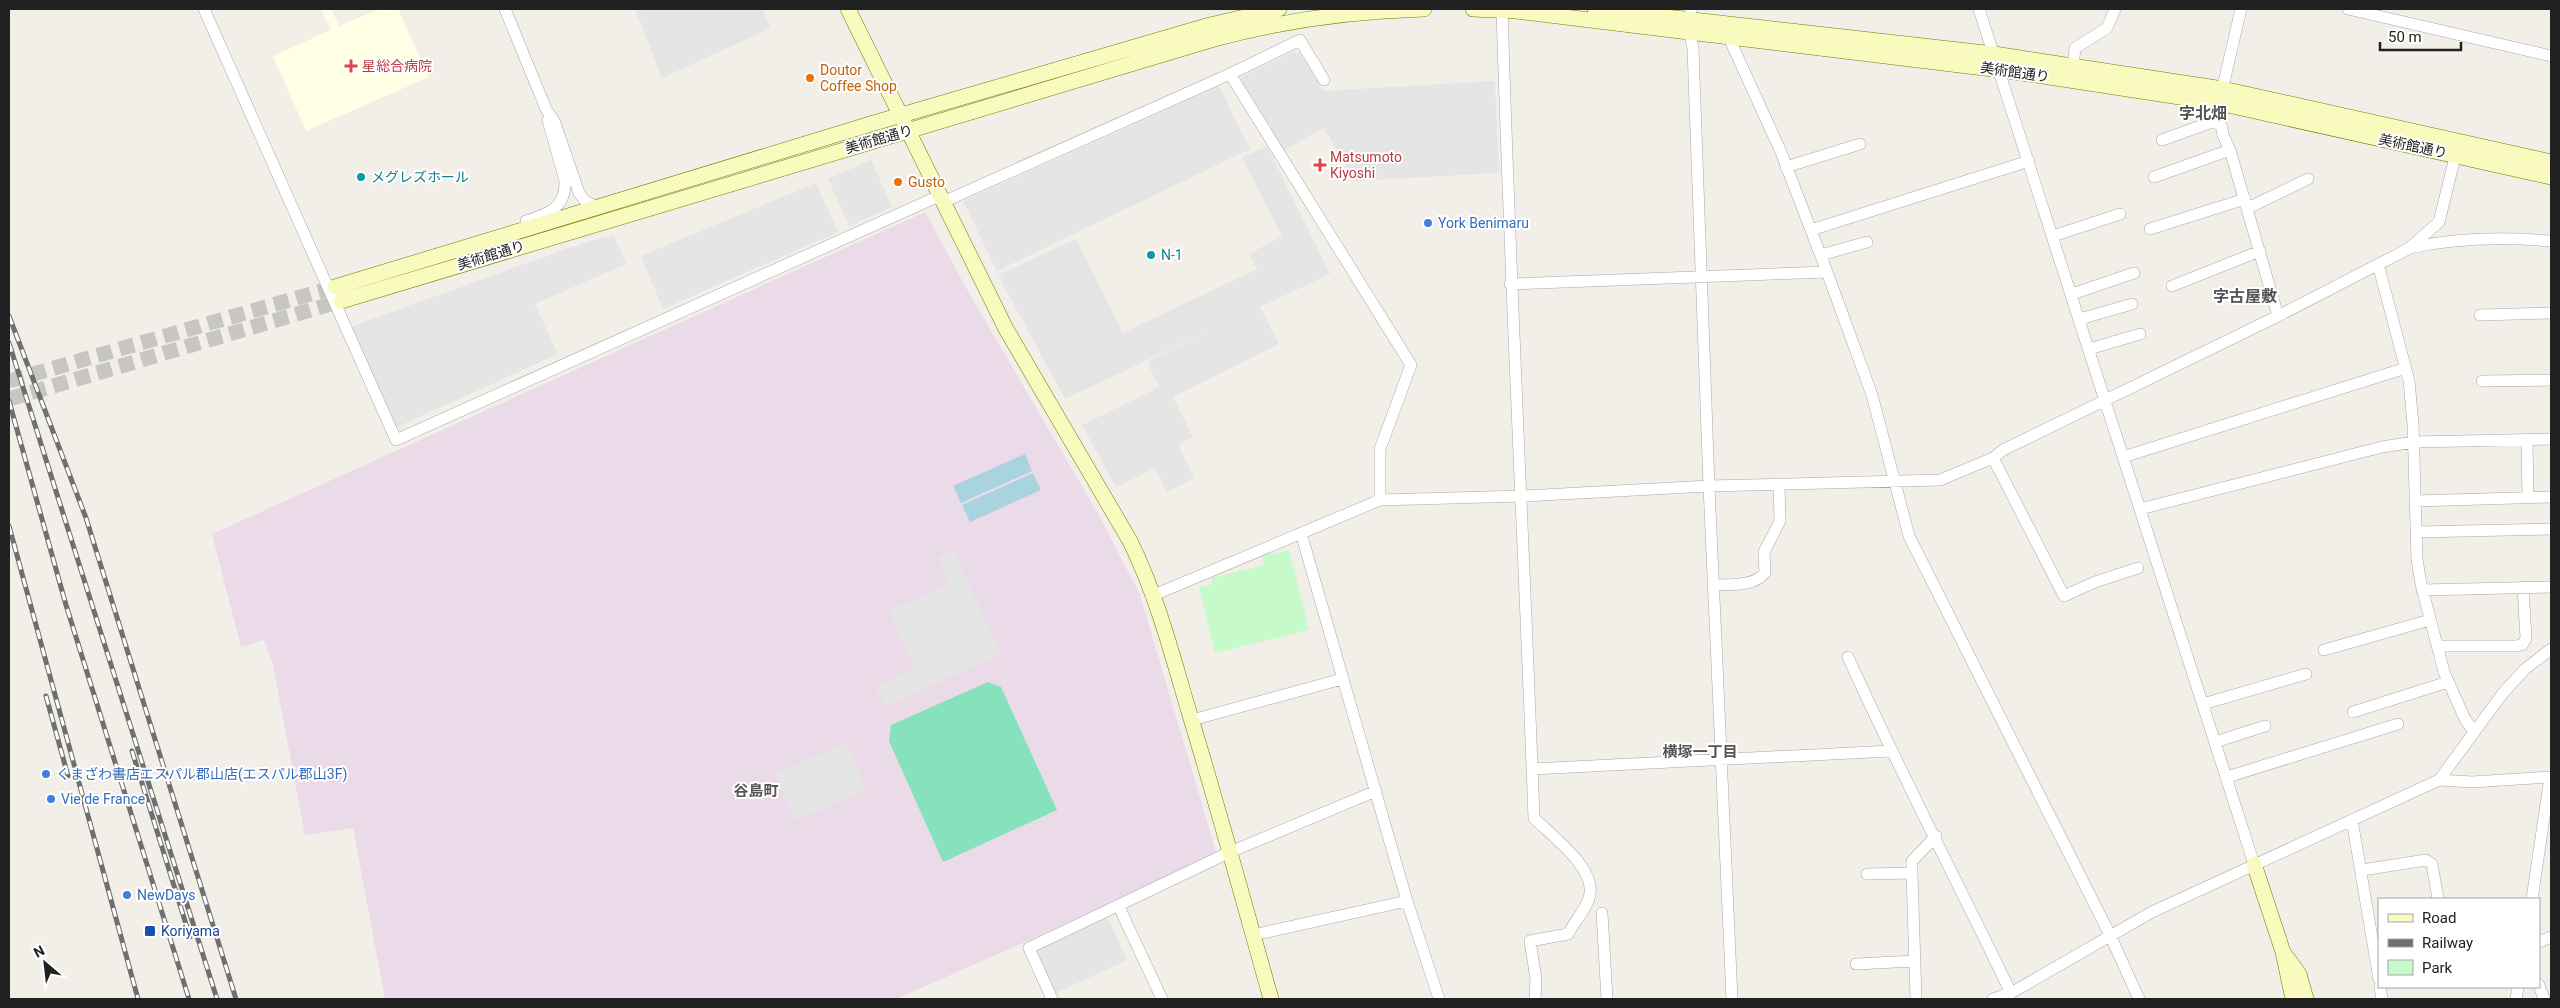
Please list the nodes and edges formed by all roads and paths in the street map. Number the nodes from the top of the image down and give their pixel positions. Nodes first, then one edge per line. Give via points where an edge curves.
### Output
1 (204, 9) edge
2 (505, 9) edge
3 (848, 9) edge
4 (1279, 9) edge
5 (1424, 9) edge
6 (1472, 9) edge
7 (1502, 9) edge
8 (1595, 9) edge
9 (1979, 9) edge
10 (2115, 9) edge
11 (2241, 9) edge
12 (2348, 9) edge
13 (1690, 21) edge
14 (1729, 38) junction
15 (1994, 54) junction
16 (2551, 56) edge
17 (2073, 67) junction
18 (1999, 70) junction
19 (1230, 74) junction
20 (1324, 80) dead end
21 (2221, 96) junction
22 (546, 109) junction
23 (902, 116) junction
24 (2215, 121) junction
25 (909, 130) junction
26 (2162, 140) dead end
27 (1860, 144) dead end
28 (2457, 149) junction
29 (2230, 150) junction
30 (2029, 161) junction
31 (2551, 162) edge
32 (1786, 166) junction
33 (2154, 177) dead end
34 (2551, 177) edge
35 (2308, 179) dead end
36 (941, 199) junction
37 (2247, 203) junction
38 (601, 208) junction
39 (2120, 214) dead end
40 (2150, 229) dead end
41 (1811, 230) junction
42 (2053, 236) junction
43 (2551, 241) edge
44 (1867, 242) dead end
45 (465, 249) junction
46 (2408, 249) junction
47 (2260, 251) junction
48 (1821, 255) junction
49 (2378, 264) junction
50 (1828, 272) junction
51 (2134, 273) dead end
52 (1701, 278) junction
53 (1510, 284) junction
54 (2172, 286) dead end
55 (2072, 294) junction
56 (2132, 304) dead end
57 (2551, 313) edge
58 (2480, 315) dead end
59 (2278, 316) junction
60 (2080, 319) junction
61 (2140, 334) dead end
62 (2089, 349) junction
63 (2406, 368) junction
64 (2551, 380) edge
65 (2482, 381) dead end
66 (2106, 400) junction
67 (2551, 439) edge
68 (2527, 440) junction
69 (2414, 442) junction
70 (2123, 457) junction
71 (1993, 458) junction
72 (1894, 482) junction
73 (1779, 484) junction
74 (1709, 486) junction
75 (1522, 496) junction
76 (2551, 497) edge
77 (2528, 498) junction
78 (1380, 500) junction
79 (2416, 501) junction
80 (2140, 509) junction
81 (2551, 529) edge
82 (1301, 532) junction
83 (2416, 532) junction
84 (2138, 568) dead end
85 (1713, 585) junction
86 (2524, 587) junction
87 (2551, 587) edge
88 (2422, 590) junction
89 (1154, 596) junction
90 (2430, 620) junction
91 (2437, 646) junction
92 (2551, 649) edge
93 (2324, 650) dead end
94 (1848, 656) dead end
95 (2306, 674) dead end
96 (1342, 679) junction
97 (2448, 682) junction
98 (2203, 704) junction
99 (2353, 712) dead end
100 (1192, 720) junction
101 (2398, 724) dead end
102 (2265, 726) dead end
103 (2474, 732) junction
104 (2215, 742) junction
105 (1891, 751) junction
106 (1721, 759) junction
107 (1532, 769) junction
108 (2227, 777) junction
109 (2551, 778) edge
110 (2440, 780) junction
111 (1376, 791) junction
112 (2352, 820) junction
113 (1936, 836) junction
114 (1230, 852) junction
115 (2254, 864) junction
116 (2362, 870) junction
117 (1912, 872) junction
118 (1867, 874) dead end
119 (2438, 898) edge
120 (2532, 898) edge
121 (1407, 901) junction
122 (1119, 907) junction
123 (1602, 913) dead end
124 (2374, 927) edge
125 (1253, 935) junction
126 (2110, 935) junction
127 (2283, 952) junction
128 (1915, 961) junction
129 (1856, 964) dead end
130 (2378, 969) edge
131 (2011, 993) junction
132 (1052, 999) edge
133 (1162, 999) edge
134 (1271, 999) edge
135 (1439, 999) edge
136 (1535, 999) edge
137 (1607, 999) edge
138 (1732, 999) edge
139 (1916, 999) edge
140 (1993, 999) edge
141 (1999, 999) edge
142 (2139, 999) edge
143 (2293, 999) edge
144 (2306, 999) edge

1 - 36 street via 396,440
2 - 22 street
3 - 23 street
4 - 23 street, 美術館通り via 1210,25
5 - 25 street, 美術館通り via 1356,12 1262,26
6 - 7 street, 美術館通り
7 - 13 street, 美術館通り
7 - 53 street
8 - 13 street, 美術館通り
9 - 15 street
10 - 17 street via 2107,28 2075,48
11 - 21 street
12 - 16 street
13 - 14 street, 美術館通り
13 - 15 street, 美術館通り
13 - 52 street via 1694,49
14 - 18 street, 美術館通り
14 - 32 street
15 - 17 street, 美術館通り
15 - 18 street
17 - 21 street, 美術館通り
18 - 21 street, 美術館通り
18 - 30 street
19 - 20 street via 1300,40
19 - 36 street
19 - 78 street via 1410,365 1380,449
21 - 24 street
21 - 28 street, 美術館通り
22 - 38 street via 555,122 582,197 590,205
22 - 45 street via 565,181 566,189 559,206 541,217 480,237
23 - 25 street
23 - 38 street, 美術館通り
24 - 26 street
24 - 29 street via 2222,127
25 - 36 street
25 - 45 street, 美術館通り via 338,294
27 - 32 street
28 - 31 street, 美術館通り
28 - 34 street, 美術館通り
28 - 46 street via 2439,220
29 - 33 street
29 - 37 street
30 - 41 street
30 - 42 street
32 - 41 street
35 - 37 street
36 - 89 street via 1006,329 1130,541
37 - 40 street
37 - 47 street
38 - 45 street, 美術館通り
39 - 42 street
41 - 48 street
42 - 55 street
43 - 46 street via 2512,238 2436,243
44 - 48 street
46 - 49 street
47 - 54 street
47 - 59 street
48 - 50 street
49 - 59 street
49 - 63 street
50 - 52 street
50 - 72 street via 1872,395
51 - 55 street
52 - 53 street
52 - 74 street
53 - 75 street
55 - 60 street
56 - 60 street
57 - 58 street
59 - 66 street
60 - 62 street
61 - 62 street
62 - 66 street
63 - 69 street
63 - 70 street
64 - 65 street
66 - 70 street
66 - 71 street via 2003,450
67 - 68 street
68 - 69 street
68 - 77 street
69 - 79 street
69 - 80 street via 2377,448
70 - 80 street
71 - 72 street via 1940,480
71 - 84 street via 2064,596
72 - 73 street
72 - 126 street via 1909,536
73 - 74 street
73 - 85 street via 1780,521 1764,552 1765,573 1750,583
74 - 75 street
74 - 85 street
75 - 78 street
75 - 107 street
76 - 77 street
77 - 79 street
78 - 82 street
79 - 83 street
80 - 98 street
81 - 83 street
82 - 89 street
82 - 96 street
83 - 88 street
85 - 106 street
86 - 87 street
86 - 88 street
86 - 91 street via 2526,638 2523,644
88 - 90 street
89 - 100 street
90 - 91 street
90 - 93 street
91 - 97 street
92 - 103 street via 2503,692
94 - 105 street
95 - 98 street
96 - 100 street
96 - 111 street
97 - 99 street
97 - 103 street
98 - 104 street
100 - 114 street
101 - 108 street
102 - 104 street
103 - 110 street
104 - 108 street
105 - 106 street
105 - 113 street
106 - 107 street
106 - 138 street
107 - 136 street via 1534,818 1581,862 1588,875 1590,893 1568,934 1530,941 1536,979
108 - 115 street
109 - 110 street via 2472,782
109 - 120 street
110 - 112 street
111 - 114 street
111 - 121 street
112 - 115 street
112 - 116 street
113 - 117 street via 1912,861
113 - 131 street
114 - 122 street
114 - 125 street
115 - 126 street
115 - 127 street
116 - 119 street via 2426,860 2432,864
116 - 124 street
117 - 118 street
117 - 128 street
121 - 125 street
121 - 135 street
122 - 132 street via 1029,948
122 - 133 street
123 - 137 street
124 - 130 street
125 - 134 street
126 - 131 street
126 - 142 street
127 - 143 street
127 - 144 street via 2298,974
128 - 129 street
128 - 139 street
131 - 141 street
140 - 141 street

